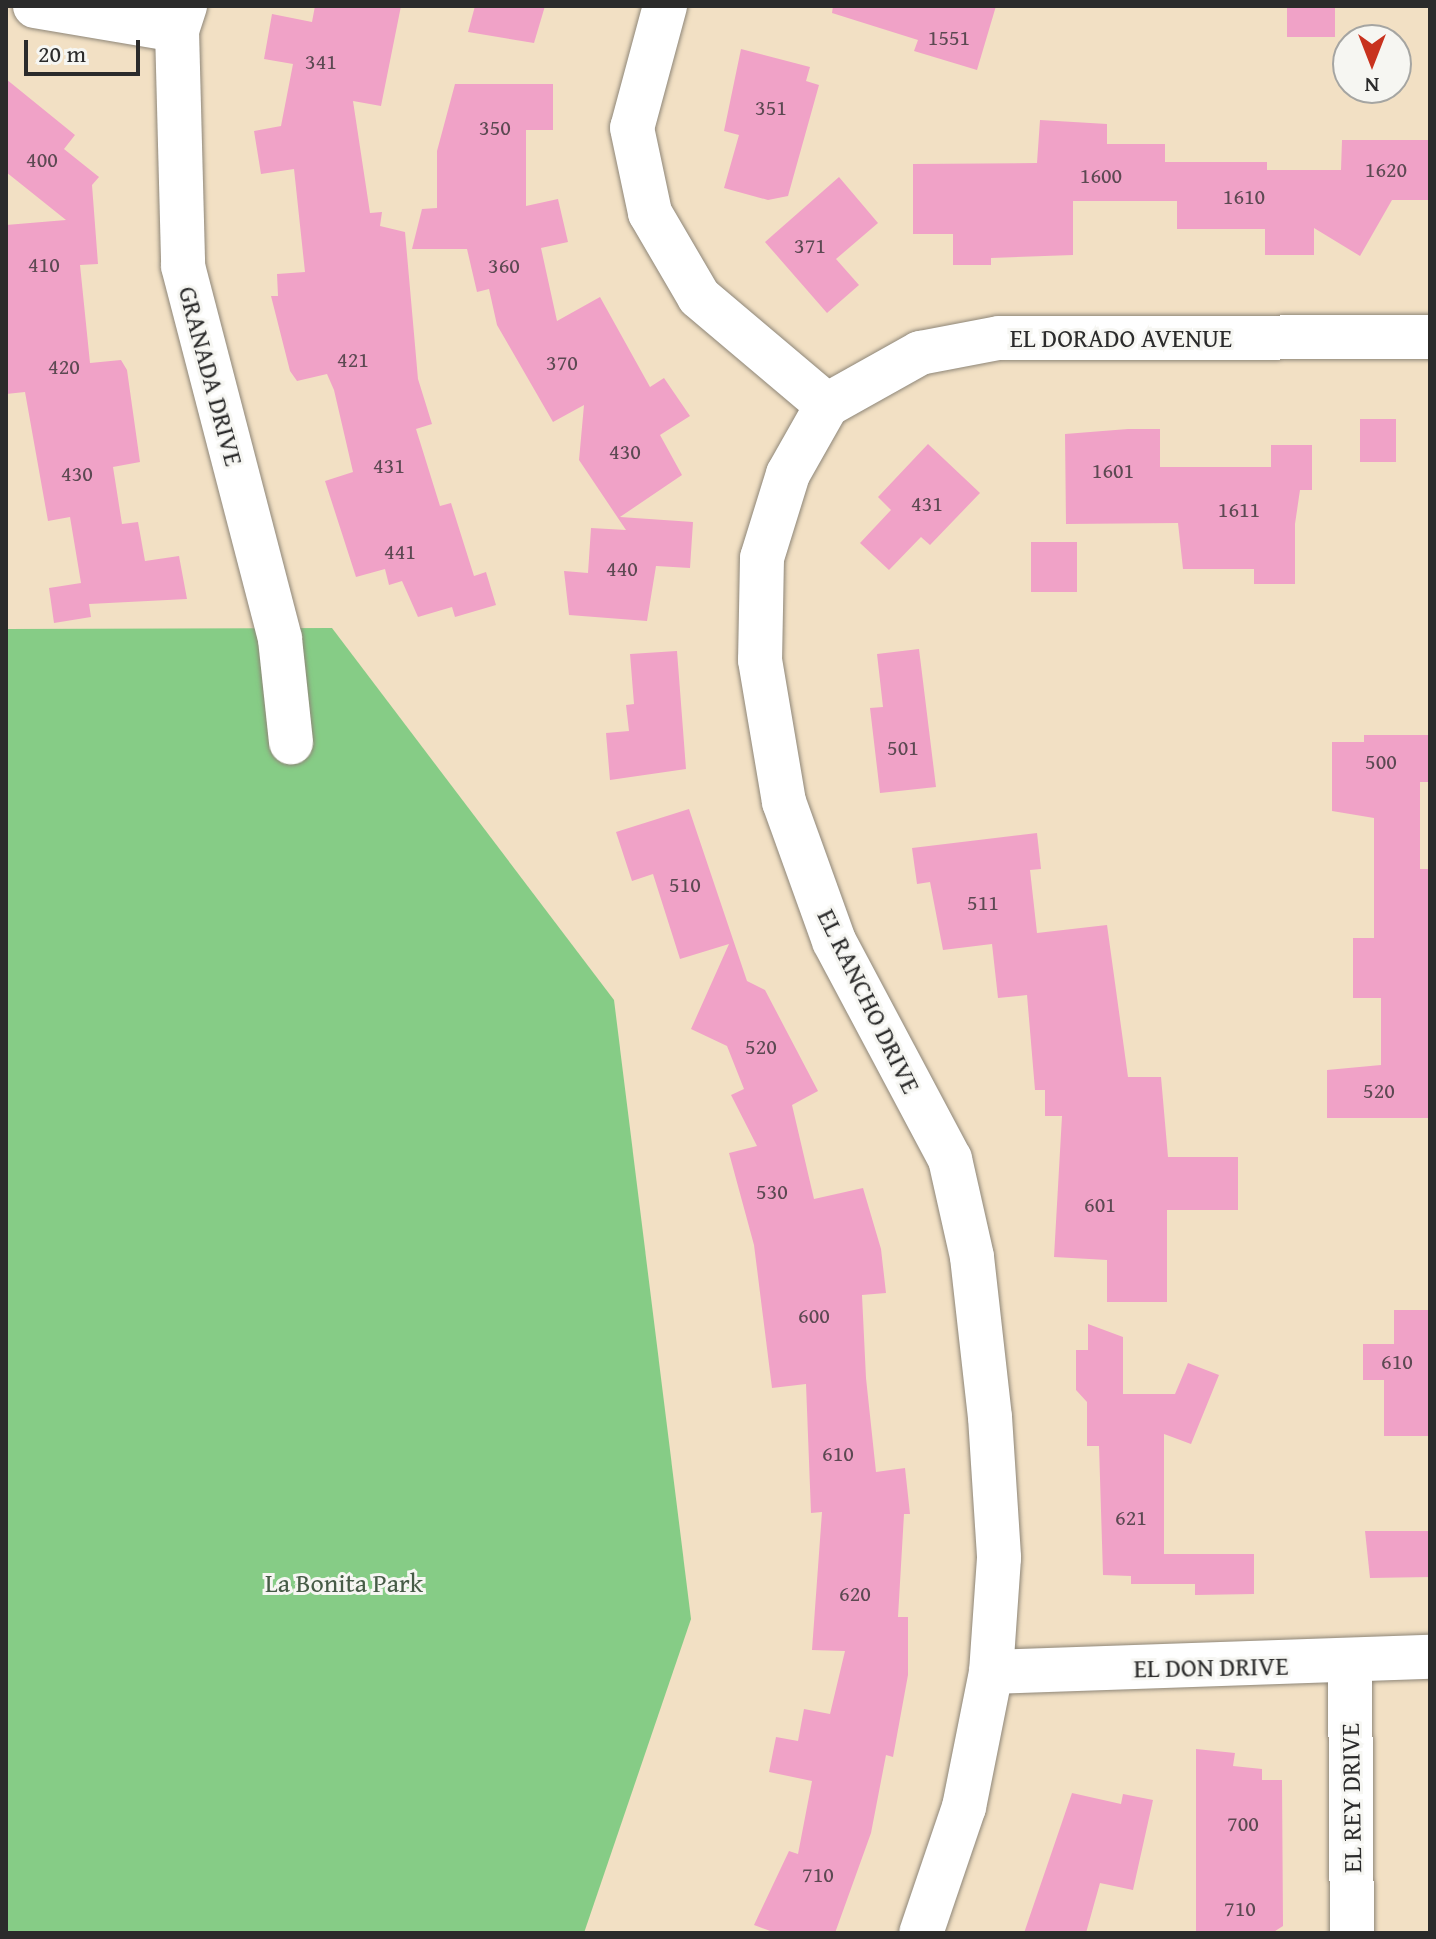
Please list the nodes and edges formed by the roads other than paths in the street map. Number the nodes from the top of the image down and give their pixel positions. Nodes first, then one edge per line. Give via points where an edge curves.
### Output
1 (35, 6) edge
2 (665, 6) edge
3 (181, 18) edge
4 (1430, 337) edge
5 (827, 405) junction
6 (291, 742) dead end
7 (1430, 1657) edge
8 (1350, 1664) junction
9 (991, 1672) junction
10 (921, 1933) edge
11 (1352, 1933) edge

1 - 3 street
2 - 5 street via 632,128 650,213 699,297
3 - 6 street, GRANADA DRIVE via 183,266 280,639
4 - 5 street, EL DORADO AVENUE via 999,338 920,353
5 - 9 street, EL RANCHO DRIVE via 788,474 762,558 760,660 784,802 834,941 950,1159 972,1257 990,1417 999,1558
7 - 8 street, EL DON DRIVE
8 - 9 street, EL DON DRIVE
8 - 11 street, EL REY DRIVE
9 - 10 street, EL RANCHO DRIVE via 964,1807

